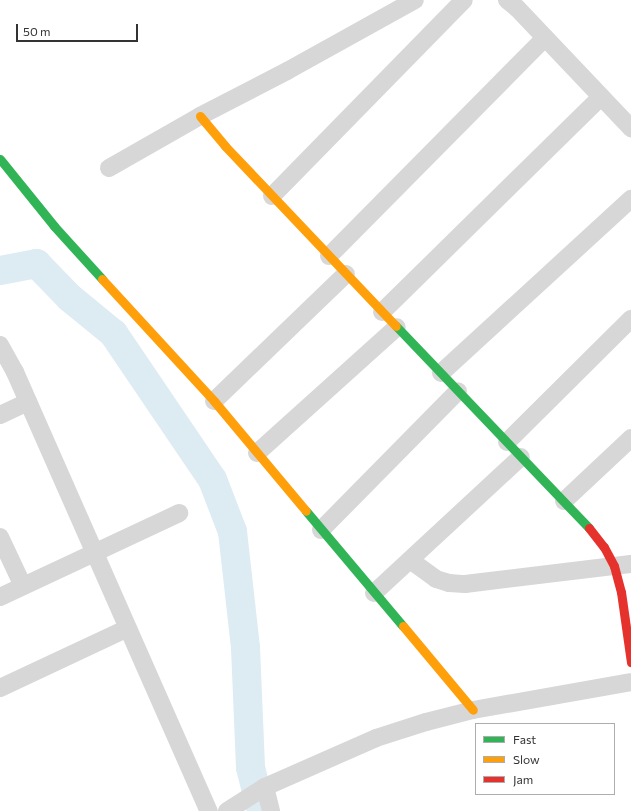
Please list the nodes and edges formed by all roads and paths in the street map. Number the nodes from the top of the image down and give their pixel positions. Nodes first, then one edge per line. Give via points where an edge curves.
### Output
1 (416, 0) edge
2 (464, 0) edge
3 (507, 0) edge
4 (545, 38) junction
5 (601, 97) junction
6 (200, 116) junction
7 (631, 128) edge
8 (0, 159) edge
9 (109, 168) dead end
10 (272, 196) junction
11 (631, 199) edge
12 (329, 256) junction
13 (346, 274) junction
14 (382, 312) junction
15 (631, 319) edge
16 (397, 327) junction
17 (0, 345) edge
18 (441, 373) junction
19 (458, 391) junction
20 (28, 402) junction
21 (214, 402) junction
22 (0, 415) edge
23 (631, 438) edge
24 (507, 442) junction
25 (257, 453) junction
26 (522, 457) junction
27 (564, 501) junction
28 (179, 513) dead end
29 (321, 530) junction
30 (0, 537) edge
31 (94, 553) junction
32 (410, 560) junction
33 (622, 565) edge
34 (23, 586) junction
35 (374, 593) junction
36 (0, 597) edge
37 (128, 628) junction
38 (631, 662) edge
39 (631, 682) edge
40 (0, 688) edge
41 (474, 710) junction
42 (266, 787) junction
43 (209, 811) edge
44 (228, 811) edge
45 (271, 811) edge

1 - 6 street
2 - 10 street
3 - 4 street
4 - 5 street
4 - 12 street
5 - 7 street
5 - 14 street
6 - 9 street
6 - 10 street
8 - 21 street via 54,226
10 - 12 street
11 - 18 street
12 - 13 street
13 - 14 street
13 - 21 street
14 - 16 street
15 - 24 street
16 - 18 street
16 - 25 street
17 - 20 street
18 - 19 street
19 - 24 street
19 - 29 street
20 - 22 street
20 - 31 street
21 - 25 street
23 - 27 street
24 - 26 street
25 - 29 street
26 - 27 street
26 - 32 street
27 - 33 street
28 - 31 street
29 - 35 street
30 - 34 street
31 - 34 street
31 - 37 street
32 - 33 street via 436,579 466,584
32 - 35 street
33 - 38 street via 621,592
34 - 36 street
35 - 41 street
37 - 40 street
37 - 43 street
39 - 41 street
41 - 42 street via 376,738
42 - 44 street
42 - 45 street

